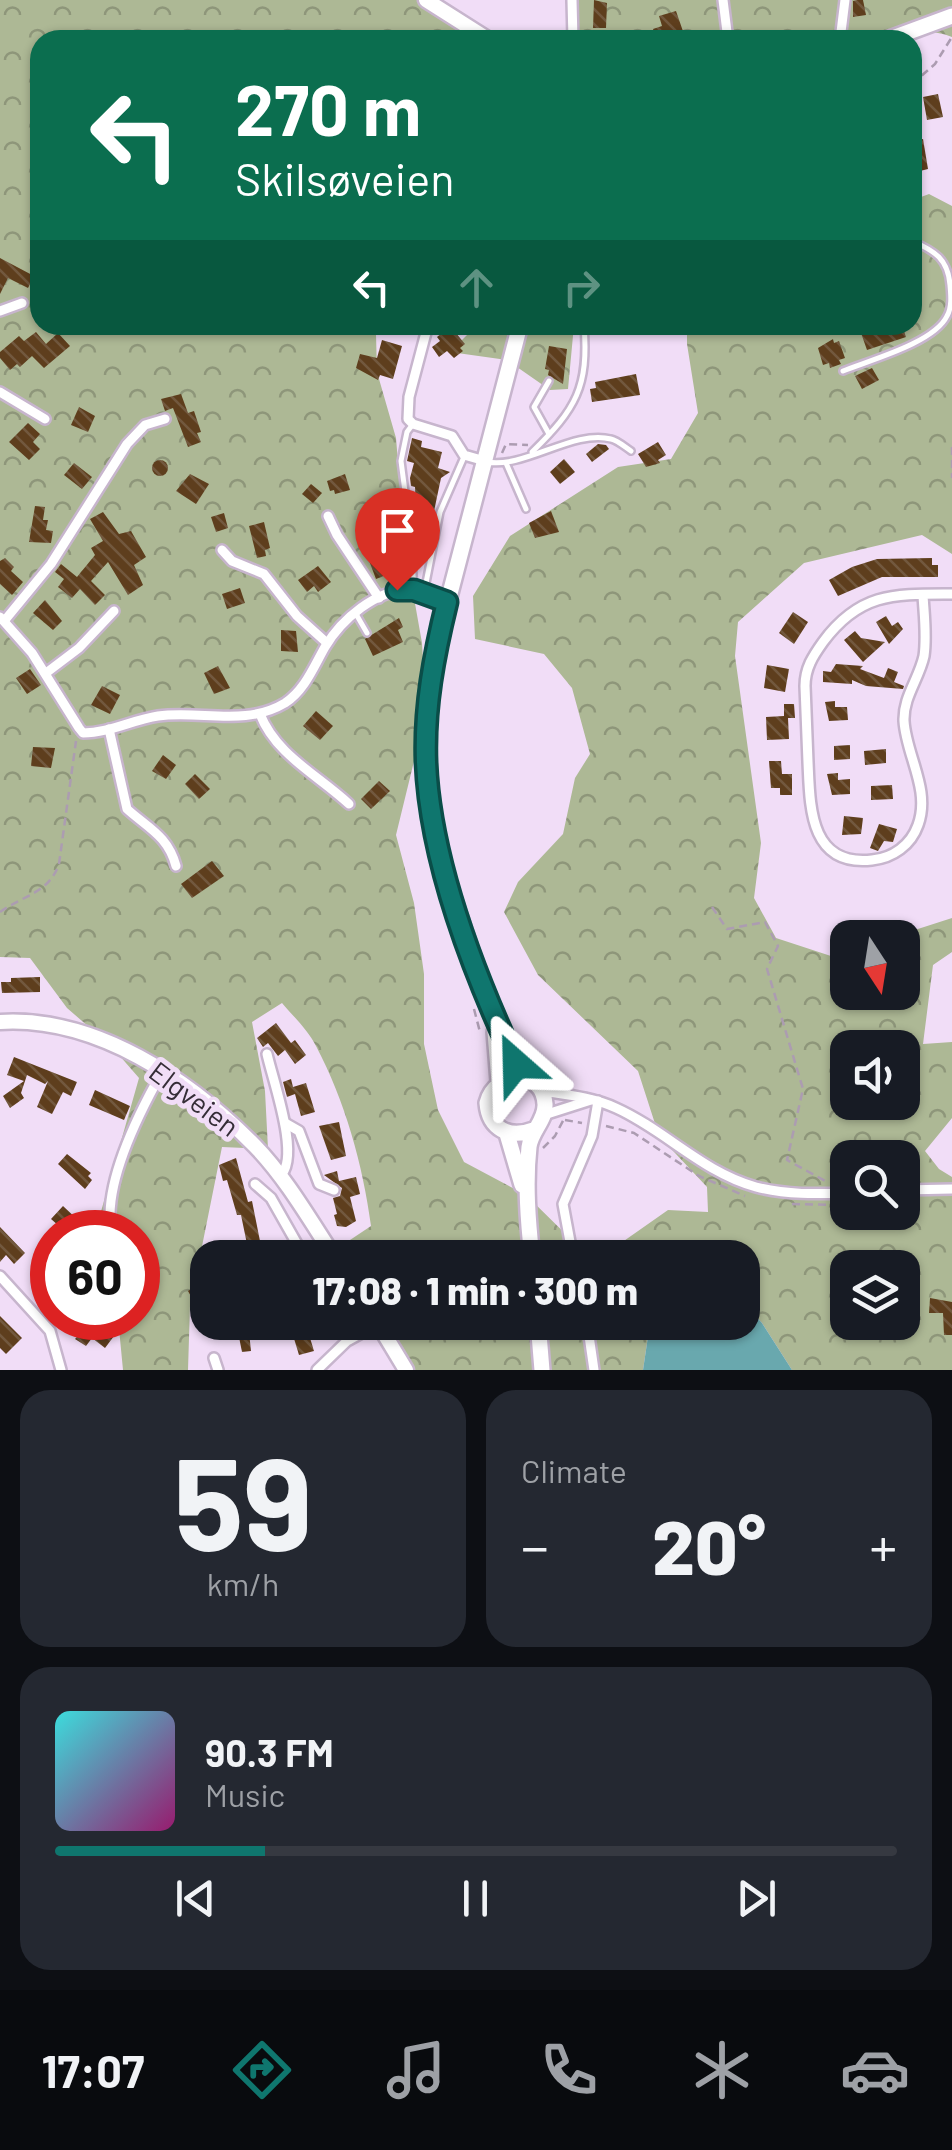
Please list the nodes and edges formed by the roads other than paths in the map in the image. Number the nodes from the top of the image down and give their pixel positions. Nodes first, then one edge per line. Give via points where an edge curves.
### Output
1 (426, 0) edge
2 (572, 0) edge
3 (723, 0) edge
4 (845, 0) edge
5 (952, 16) edge
6 (473, 30) edge
7 (573, 30) edge
8 (727, 30) edge
9 (841, 30) edge
10 (914, 30) edge
11 (922, 245) edge
12 (22, 303) dead end
13 (0, 311) edge
14 (425, 335) edge
15 (518, 335) edge
16 (584, 335) edge
17 (843, 371) dead end
18 (549, 381) dead end
19 (0, 392) edge
20 (45, 419) dead end
21 (165, 419) dead end
22 (413, 424) junction
23 (547, 432) junction
24 (631, 451) dead end
25 (530, 454) junction
26 (464, 456) junction
27 (490, 462) junction
28 (506, 463) junction
29 (526, 509) dead end
30 (328, 516) dead end
31 (222, 550) dead end
32 (419, 591) junction
33 (952, 594) edge
34 (923, 595) junction
35 (379, 598) junction
36 (447, 602) junction
37 (114, 612) dead end
38 (355, 613) junction
39 (2, 619) edge
40 (367, 633) dead end
41 (327, 644) junction
42 (46, 673) junction
43 (260, 714) junction
44 (109, 729) junction
45 (349, 804) dead end
46 (176, 866) dead end
47 (492, 1013) junction
48 (0, 1022) edge
49 (267, 1054) dead end
50 (162, 1072) junction
51 (524, 1077) junction
52 (499, 1082) junction
53 (545, 1091) junction
54 (595, 1101) junction
55 (548, 1114) junction
56 (285, 1124) junction
57 (533, 1130) junction
58 (507, 1134) junction
59 (280, 1176) junction
60 (255, 1184) dead end
61 (952, 1189) edge
62 (334, 1190) dead end
63 (920, 1190) edge
64 (830, 1194) edge
65 (527, 1204) junction
66 (110, 1210) edge
67 (295, 1240) edge
68 (323, 1240) edge
69 (530, 1240) edge
70 (570, 1240) edge
71 (0, 1276) edge
72 (349, 1340) edge
73 (387, 1340) edge
74 (540, 1340) edge
75 (590, 1340) edge
76 (214, 1358) dead end
77 (61, 1370) edge
78 (218, 1370) edge
79 (317, 1370) edge
80 (406, 1370) edge
81 (542, 1370) edge
82 (594, 1370) edge

1 - 6 main road
2 - 7 street
3 - 8 street
4 - 9 street
5 - 10 main road
11 - 17 lane via 943,259 949,275 946,319 919,340
12 - 13 street
14 - 22 street via 406,411
15 - 27 main road
16 - 23 lane via 578,395
18 - 23 lane via 534,407
19 - 20 street
21 - 39 street via 145,425 127,444 52,564
22 - 26 street via 452,436
22 - 32 lane via 400,461
23 - 25 lane
24 - 25 lane via 612,438 594,438
25 - 28 lane
26 - 27 street
26 - 32 lane via 440,512
27 - 28 lane
27 - 36 main road
28 - 29 lane
30 - 35 street
31 - 41 street via 264,574
32 - 35 street
32 - 36 street
33 - 34 street
34 - 34 street via 878,598 848,613 806,672 812,820 829,847 857,860 896,852 911,840 921,816 904,722 924,653
35 - 38 street
36 - 47 main road via 428,695 429,796 444,868
37 - 42 street
38 - 40 lane
38 - 41 street
39 - 42 street
41 - 43 street via 296,693
42 - 44 street via 83,733
43 - 44 street via 158,716
43 - 45 street via 288,755
44 - 46 street via 126,809 153,827
47 - 51 main road
47 - 52 main road
48 - 50 main road, Elgveien via 58,1026 123,1049
49 - 56 street
50 - 59 main road, Elgveien via 216,1111
50 - 66 street via 117,1172
51 - 52 main road
51 - 53 main road
52 - 58 main road via 487,1109
53 - 54 street
53 - 55 main road
54 - 55 street
54 - 64 street via 632,1116 727,1176 787,1193
54 - 70 street via 592,1136 563,1204
55 - 57 main road
56 - 59 street via 289,1159
56 - 62 street via 299,1131 318,1184
57 - 58 main road
57 - 65 main road
58 - 65 main road
59 - 68 main road, Elgveien
60 - 67 street
61 - 63 street
65 - 69 main road
71 - 77 street via 50,1331
72 - 79 street
73 - 80 main road
74 - 81 main road
75 - 82 street
76 - 78 street

